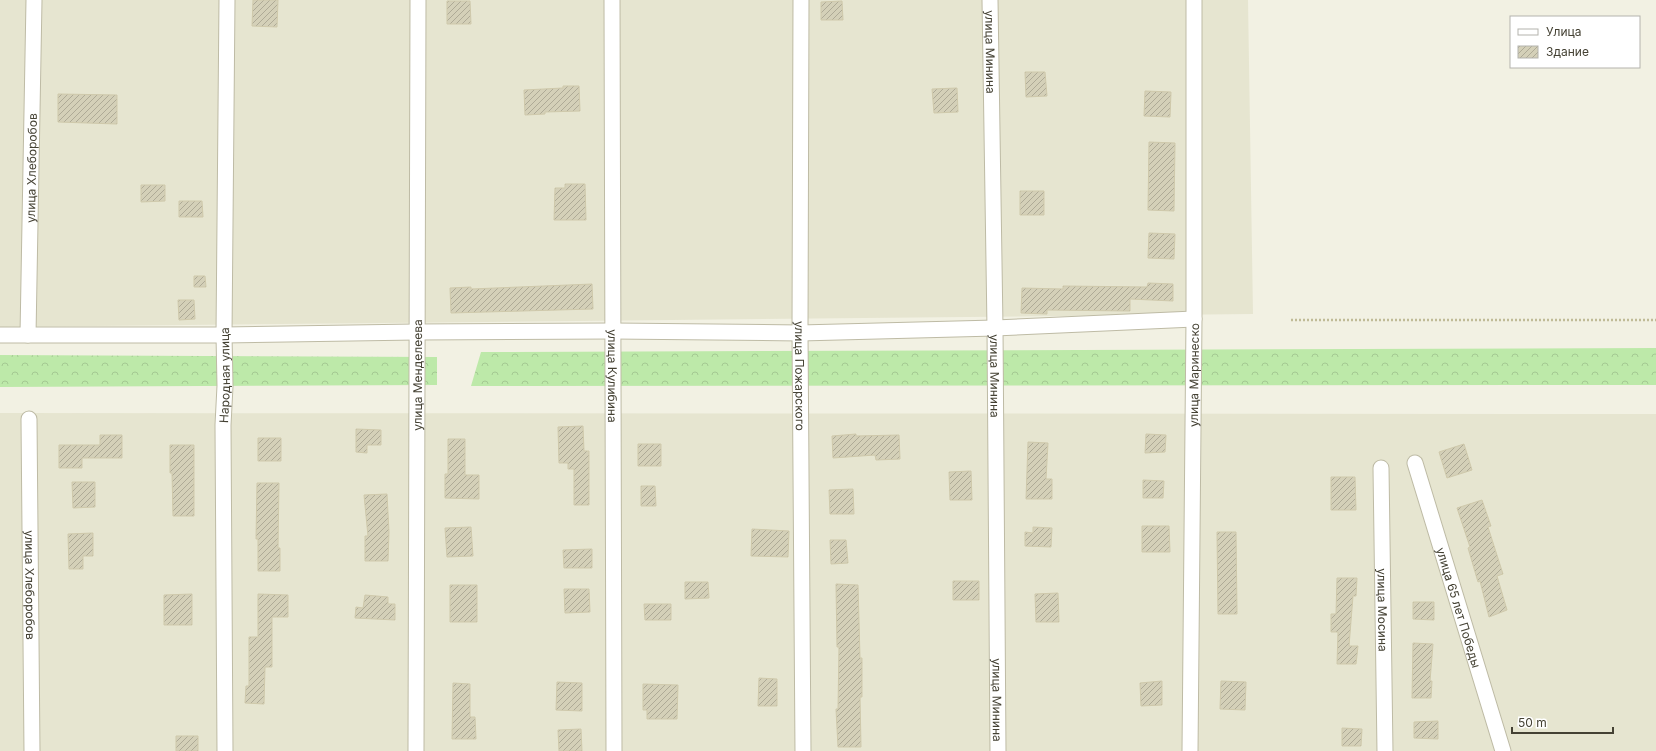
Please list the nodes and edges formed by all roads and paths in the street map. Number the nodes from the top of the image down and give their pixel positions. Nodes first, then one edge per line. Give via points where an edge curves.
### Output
1 (34, 0) edge
2 (228, 0) edge
3 (418, 0) edge
4 (612, 0) edge
5 (801, 0) edge
6 (990, 0) edge
7 (1194, 0) edge
8 (1194, 319) junction
9 (1291, 320) dead end
10 (1656, 320) edge
11 (995, 328) junction
12 (612, 331) junction
13 (416, 332) junction
14 (800, 333) junction
15 (0, 335) edge
16 (28, 335) junction
17 (224, 336) junction
18 (29, 418) dead end
19 (1415, 463) dead end
20 (1381, 468) dead end
21 (32, 751) edge
22 (225, 751) edge
23 (416, 751) edge
24 (614, 751) edge
25 (803, 751) edge
26 (998, 751) edge
27 (1190, 751) edge
28 (1384, 751) edge
29 (1503, 751) edge

1 - 16 street, улица Хлеборобов
2 - 17 street, Народная улица
3 - 13 street, улица Менделеева
4 - 12 street, улица Кулибина
5 - 14 street, улица Пожарского
6 - 11 street, улица Минина
7 - 8 street, улица Маринеско
8 - 11 street
8 - 27 street, улица Маринеско
9 - 10 path
11 - 14 street
11 - 26 street, улица Минина
12 - 13 street
12 - 14 street
12 - 24 street, улица Кулибина
13 - 17 street
13 - 23 street, улица Менделеева
14 - 25 street, улица Пожарского
15 - 16 street
16 - 17 street
17 - 22 street, Народная улица
18 - 21 street, улица Хлеборобов
19 - 29 street, улица 65 лет Победы
20 - 28 street, улица Мосина

